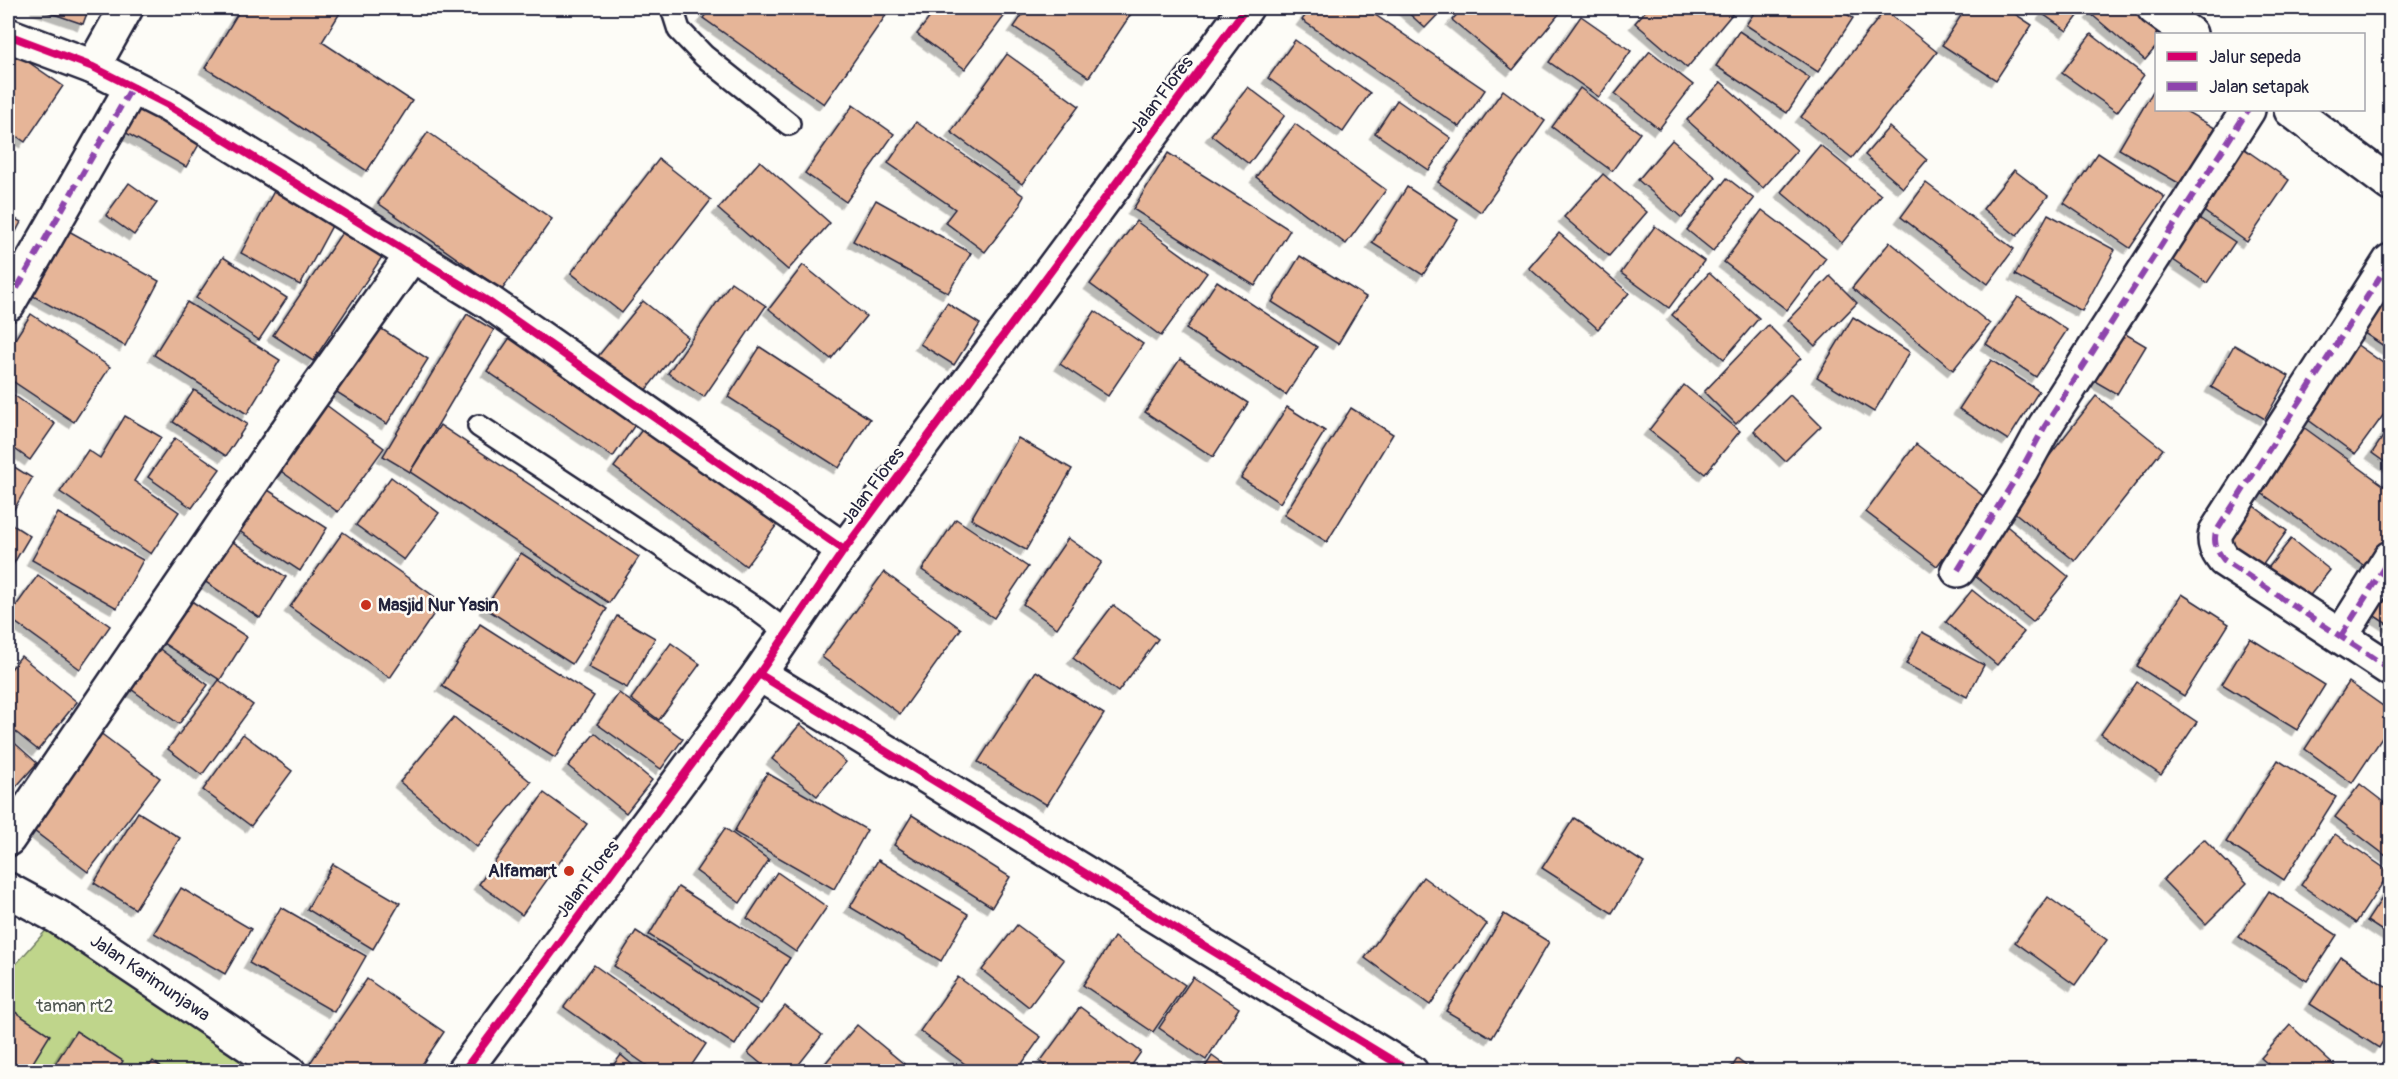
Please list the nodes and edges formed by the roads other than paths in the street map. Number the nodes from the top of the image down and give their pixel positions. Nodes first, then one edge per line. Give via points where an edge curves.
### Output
1 (126, 8) edge
2 (672, 8) edge
3 (1246, 8) edge
4 (2154, 8) edge
5 (2189, 33) edge
6 (8, 35) edge
7 (93, 67) junction
8 (132, 87) junction
9 (2247, 111) edge
10 (2292, 111) edge
11 (789, 124) dead end
12 (2391, 184) edge
13 (412, 255) junction
14 (2391, 261) edge
15 (8, 304) edge
16 (479, 426) dead end
17 (844, 550) junction
18 (2391, 558) edge
19 (1959, 570) dead end
20 (788, 632) junction
21 (2341, 636) junction
22 (2391, 669) edge
23 (759, 674) junction
24 (8, 838) edge
25 (8, 890) edge
26 (290, 1071) edge
27 (463, 1071) edge
28 (1410, 1071) edge

1 - 7 street
2 - 11 lane via 679,30 704,56
3 - 17 street, Jalan Flores
4 - 5 street
6 - 7 street
7 - 8 street
8 - 13 street via 168,105
8 - 15 street
9 - 19 street via 2045,426
10 - 12 street
13 - 17 street via 489,302
13 - 24 street
14 - 21 street via 2215,538 2216,550 2224,560
16 - 20 lane
17 - 20 street, Jalan Flores
18 - 21 street
20 - 23 street, Jalan Flores
21 - 22 street
23 - 27 street, Jalan Flores
23 - 28 street
25 - 26 street, Jalan Karimunjawa via 58,917

